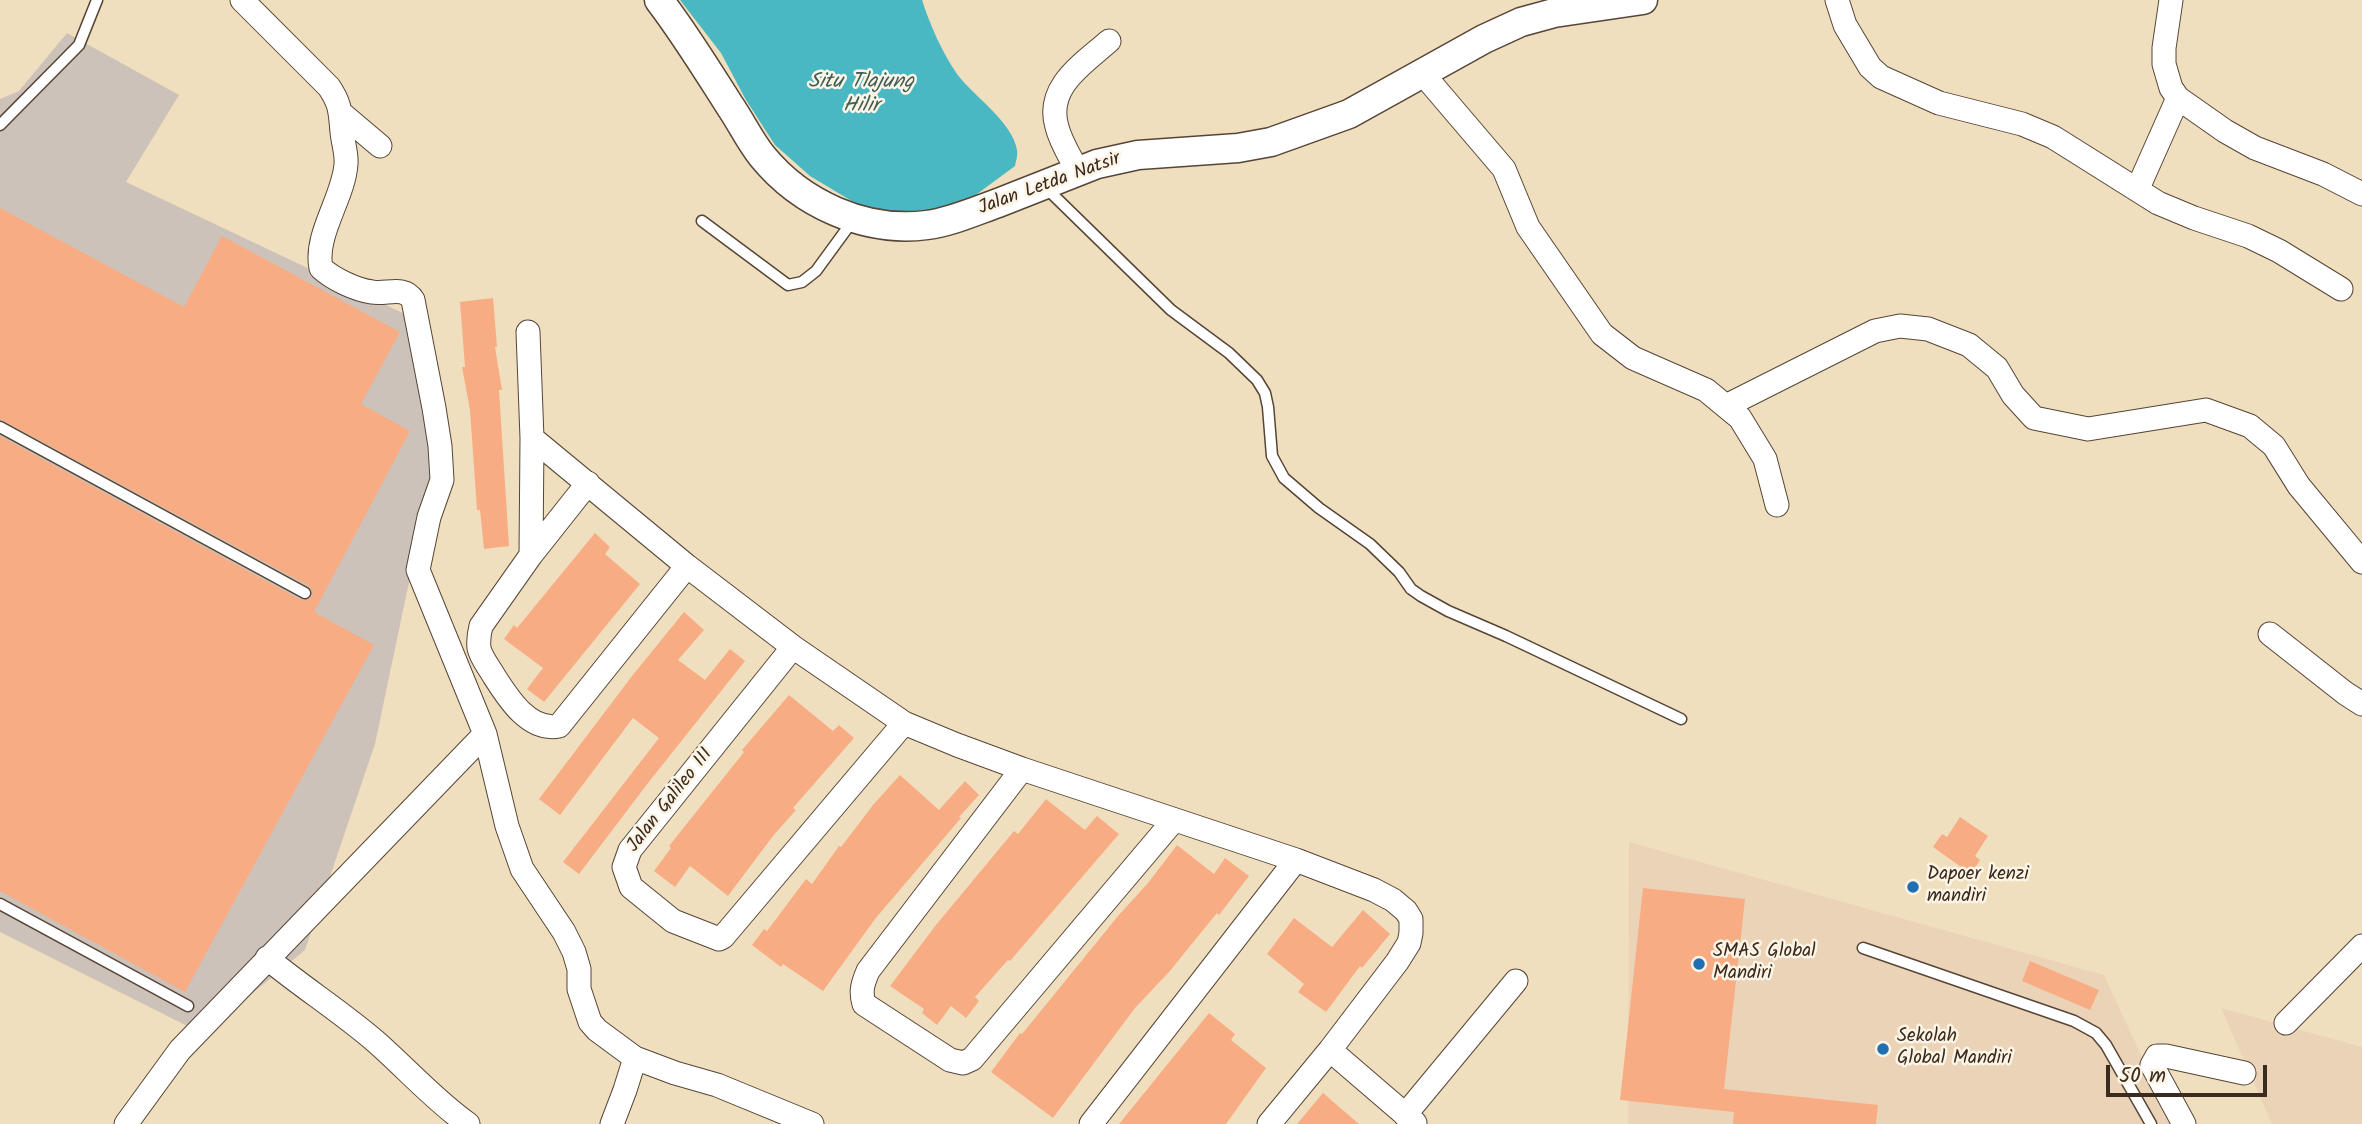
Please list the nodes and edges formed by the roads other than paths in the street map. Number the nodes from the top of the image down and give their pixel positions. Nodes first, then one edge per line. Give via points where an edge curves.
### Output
1 (97, 0) edge
2 (242, 0) edge
3 (659, 0) edge
4 (1643, 0) edge
5 (1837, 0) edge
6 (2171, 0) edge
7 (1109, 41) dead end
8 (1423, 74) junction
9 (2178, 98) junction
10 (341, 113) junction
11 (0, 125) edge
12 (380, 146) dead end
13 (1078, 172) junction
14 (1043, 185) junction
15 (2138, 188) junction
16 (2362, 194) edge
17 (854, 218) junction
18 (702, 221) dead end
19 (2341, 289) dead end
20 (528, 332) dead end
21 (1726, 407) junction
22 (0, 427) edge
23 (532, 438) junction
24 (588, 483) junction
25 (1777, 505) dead end
26 (531, 555) junction
27 (2362, 562) edge
28 (687, 566) junction
29 (305, 593) dead end
30 (2270, 634) dead end
31 (793, 647) junction
32 (2362, 704) edge
33 (1681, 719) dead end
34 (904, 723) junction
35 (485, 734) junction
36 (1022, 769) junction
37 (1174, 820) junction
38 (1297, 860) junction
39 (0, 904) edge
40 (2362, 946) edge
41 (1863, 948) dead end
42 (267, 958) junction
43 (1516, 981) dead end
44 (188, 1006) dead end
45 (2287, 1023) dead end
46 (1330, 1050) junction
47 (635, 1058) junction
48 (2244, 1073) dead end
49 (1411, 1119) edge
50 (126, 1124) edge
51 (468, 1124) edge
52 (612, 1124) edge
53 (812, 1124) edge
54 (1091, 1124) edge
55 (1269, 1124) edge
56 (2151, 1124) edge
57 (2184, 1124) edge

1 - 11 lane via 79,46
2 - 10 street via 329,87
3 - 17 street, Jalan Letda Natsir via 761,155 805,194
4 - 8 street, Jalan Letda Natsir via 1521,22
5 - 15 street via 1844,25 1881,77 1939,103 2038,130
6 - 9 street via 2164,64
7 - 13 street via 1061,86 1055,99 1057,128
8 - 13 street, Jalan Letda Natsir via 1349,114 1271,142 1138,155
8 - 21 street via 1504,169 1528,227 1602,334 1633,358 1706,390
9 - 15 street
9 - 16 street via 2255,148
10 - 12 street
10 - 35 street via 346,163 321,249 321,268 363,290 403,292 413,300 435,408 442,480 418,570
13 - 14 street, Jalan Letda Natsir
14 - 17 street, Jalan Letda Natsir via 960,218 929,225 900,227
14 - 33 lane via 1171,310 1257,380 1265,393 1277,469 1319,509 1370,544 1411,589 1448,611
15 - 19 street via 2158,202 2279,251
17 - 18 lane via 816,271 802,282 788,285
20 - 23 street
21 - 25 street via 1740,418 1765,459
21 - 27 street via 1875,331 1900,326 1928,328 1969,345 1997,369 2034,418 2088,429 2206,410 2250,426 2274,446 2299,486
22 - 29 lane
23 - 24 street
23 - 26 street
24 - 26 street
24 - 28 street
26 - 28 street via 481,626 478,639 481,654 512,704 540,726 550,728 559,726
28 - 31 street
30 - 32 street
31 - 34 street
31 - 34 street, Jalan Galileo III via 630,850 624,867 628,883 673,921 723,937
34 - 36 street
35 - 42 street
35 - 47 street via 513,846 522,869 574,952 590,1022
36 - 37 street
36 - 37 street via 868,971 862,985 864,1004 950,1060 963,1063 972,1059
37 - 38 street
38 - 46 street via 1383,895 1410,919 1409,943 1403,953
38 - 54 street
39 - 44 lane
40 - 45 street
41 - 56 lane via 2074,1021 2096,1033
42 - 50 street via 180,1049
42 - 51 street via 374,1040
43 - 49 street
46 - 49 street
46 - 55 street
47 - 52 street
47 - 53 street
48 - 57 street via 2157,1056 2152,1065

